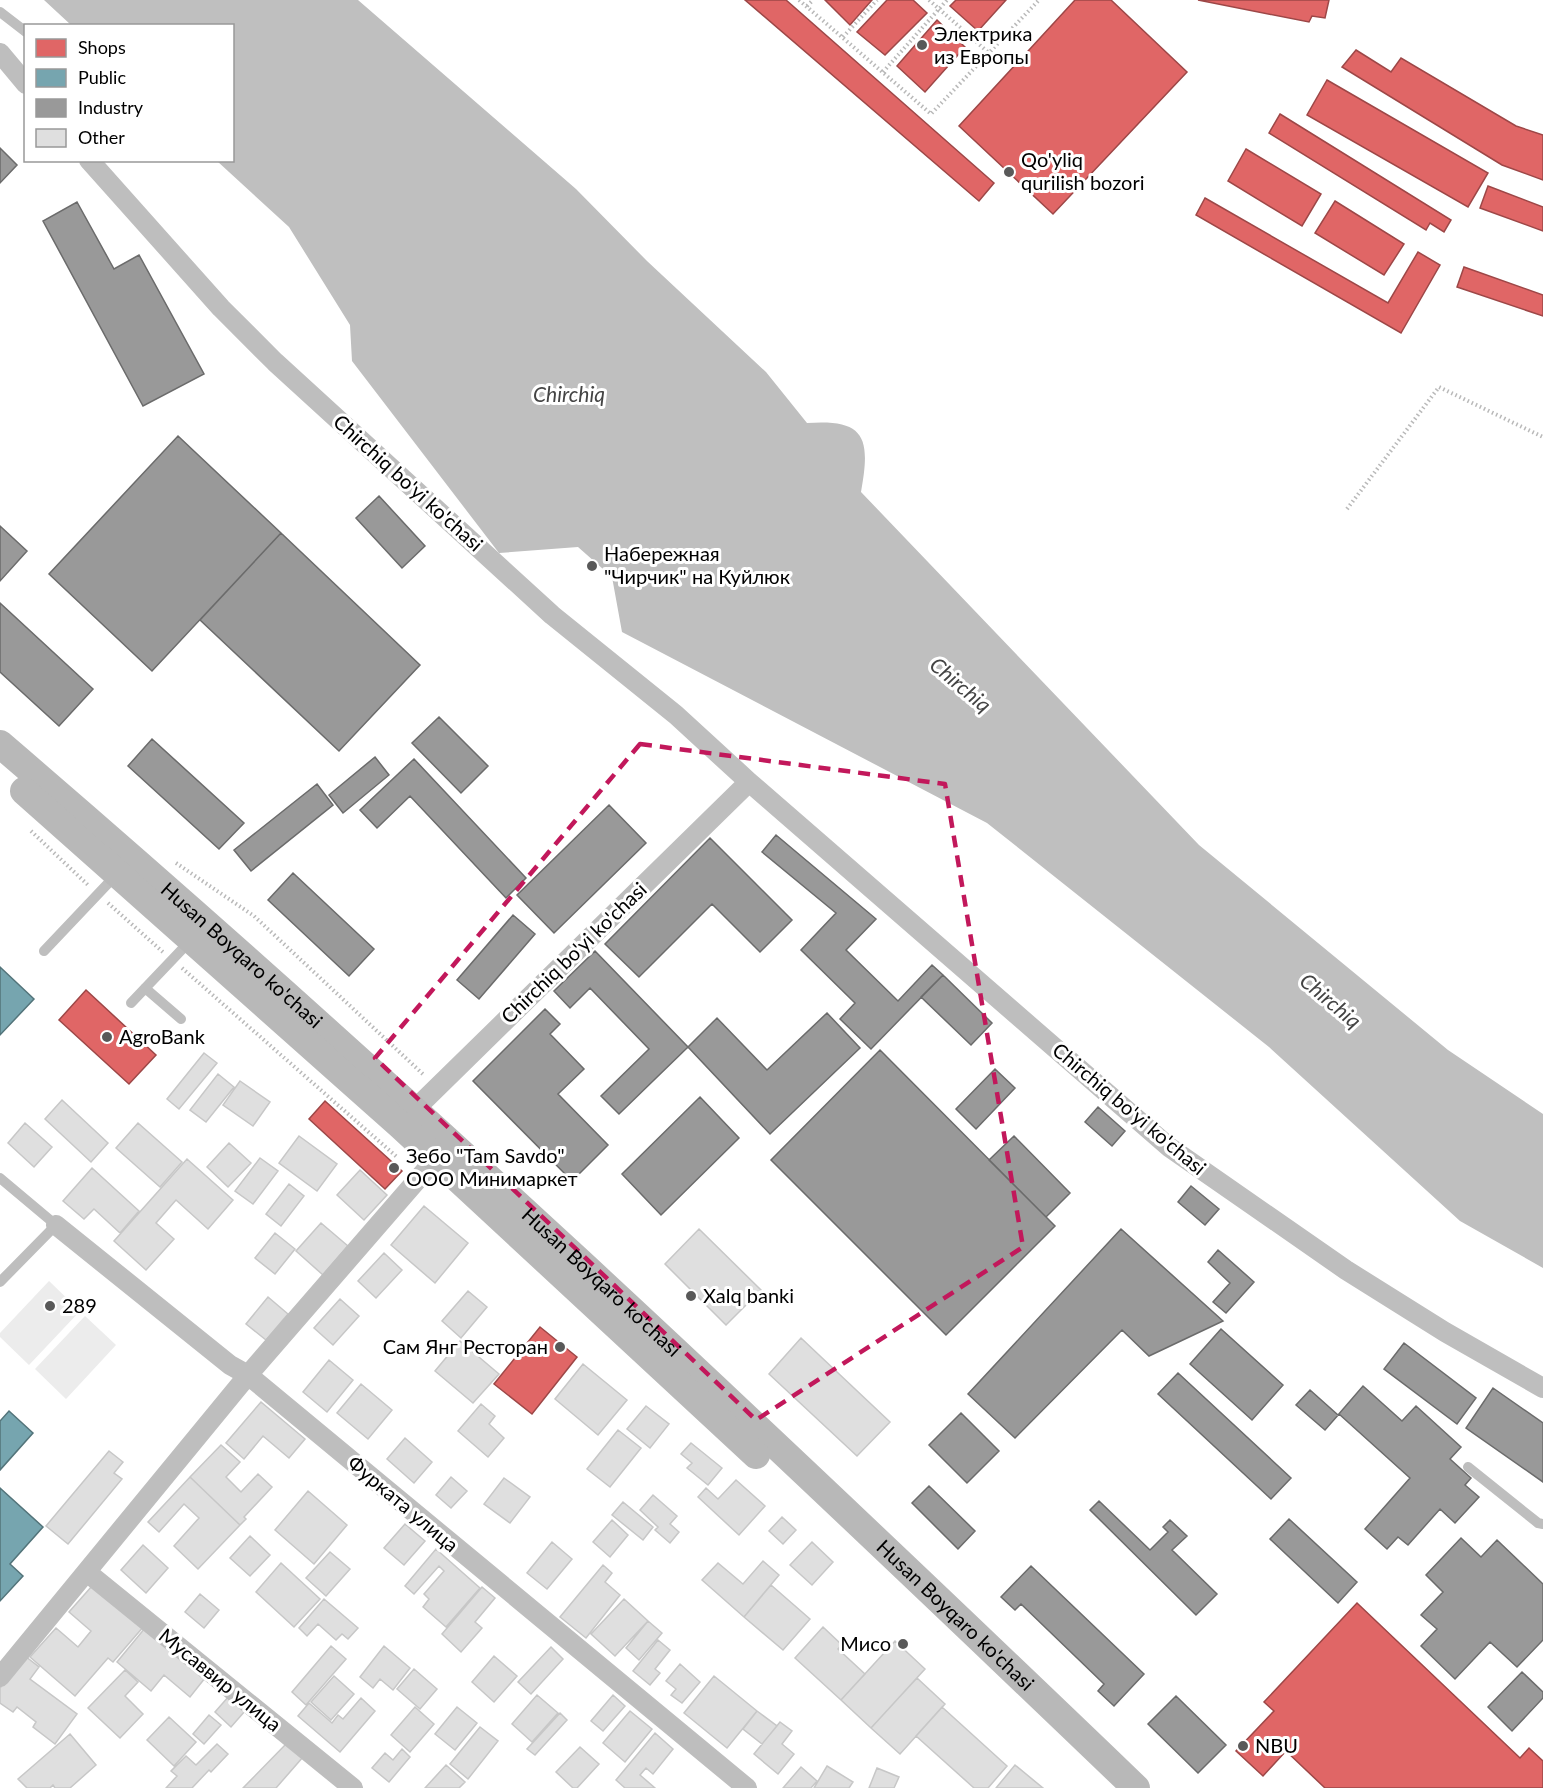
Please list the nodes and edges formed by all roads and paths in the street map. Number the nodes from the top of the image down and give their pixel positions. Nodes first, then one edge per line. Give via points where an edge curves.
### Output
1 (799, 0) edge
2 (813, 0) edge
3 (878, 0) edge
4 (929, 0) edge
5 (947, 0) edge
6 (1039, 0) edge
7 (807, 6) junction
8 (939, 9) junction
9 (0, 12) edge
10 (24, 30) edge
11 (843, 37) junction
12 (0, 53) edge
13 (989, 53) junction
14 (883, 72) junction
15 (24, 82) edge
16 (91, 162) edge
17 (1543, 437) edge
18 (1347, 509) dead end
19 (0, 744) edge
20 (0, 770) edge
21 (749, 782) junction
22 (26, 826) dead end
23 (166, 857) dead end
24 (119, 872) junction
25 (98, 894) junction
26 (192, 938) junction
27 (44, 951) dead end
28 (172, 960) junction
29 (145, 988) junction
30 (131, 1003) dead end
31 (181, 1019) dead end
32 (438, 1087) junction
33 (407, 1117) junction
34 (443, 1150) junction
35 (398, 1158) dead end
36 (0, 1179) edge
37 (56, 1225) junction
38 (0, 1282) edge
39 (248, 1375) junction
40 (1543, 1388) edge
41 (1468, 1467) dead end
42 (1543, 1524) edge
43 (88, 1573) junction
44 (4, 1665) edge
45 (353, 1788) edge
46 (747, 1788) edge
47 (1109, 1788) edge
48 (1136, 1788) edge

1 - 7 path
2 - 7 path
3 - 11 path
4 - 8 path
5 - 8 path
6 - 13 path
7 - 11 path
8 - 13 path
8 - 14 path
9 - 10 lane
11 - 14 path
12 - 15 street
13 - 14 path via 931,114
16 - 21 street, Chirchiq bo'yi ko'chasi via 221,308 275,362 552,615 676,715
17 - 18 path via 1439,387
19 - 33 main road, Husan Boyqaro ko'chasi via 136,860
20 - 24 main road, Husan Boyqaro ko'chasi
21 - 32 street, Chirchiq bo'yi ko'chasi
21 - 40 street, Chirchiq bo'yi ko'chasi via 1169,1147 1346,1270
22 - 25 path
23 - 32 path via 254,916
24 - 25 lane
24 - 26 main road, Husan Boyqaro ko'chasi
25 - 27 lane
25 - 28 path
26 - 28 lane
26 - 33 main road, Husan Boyqaro ko'chasi
28 - 29 lane
28 - 35 path
29 - 30 lane
29 - 31 lane
32 - 33 street, Chirchiq bo'yi ko'chasi
33 - 34 main road, Husan Boyqaro ko'chasi
34 - 39 street
34 - 47 main road, Husan Boyqaro ko'chasi
34 - 48 main road, Husan Boyqaro ko'chasi via 945,1604
36 - 37 lane
37 - 38 lane
37 - 39 street, Фурката улица via 230,1365
39 - 43 street
39 - 46 street, Фурката улица
41 - 42 lane
43 - 44 street
43 - 45 street, Мусаввир улица

